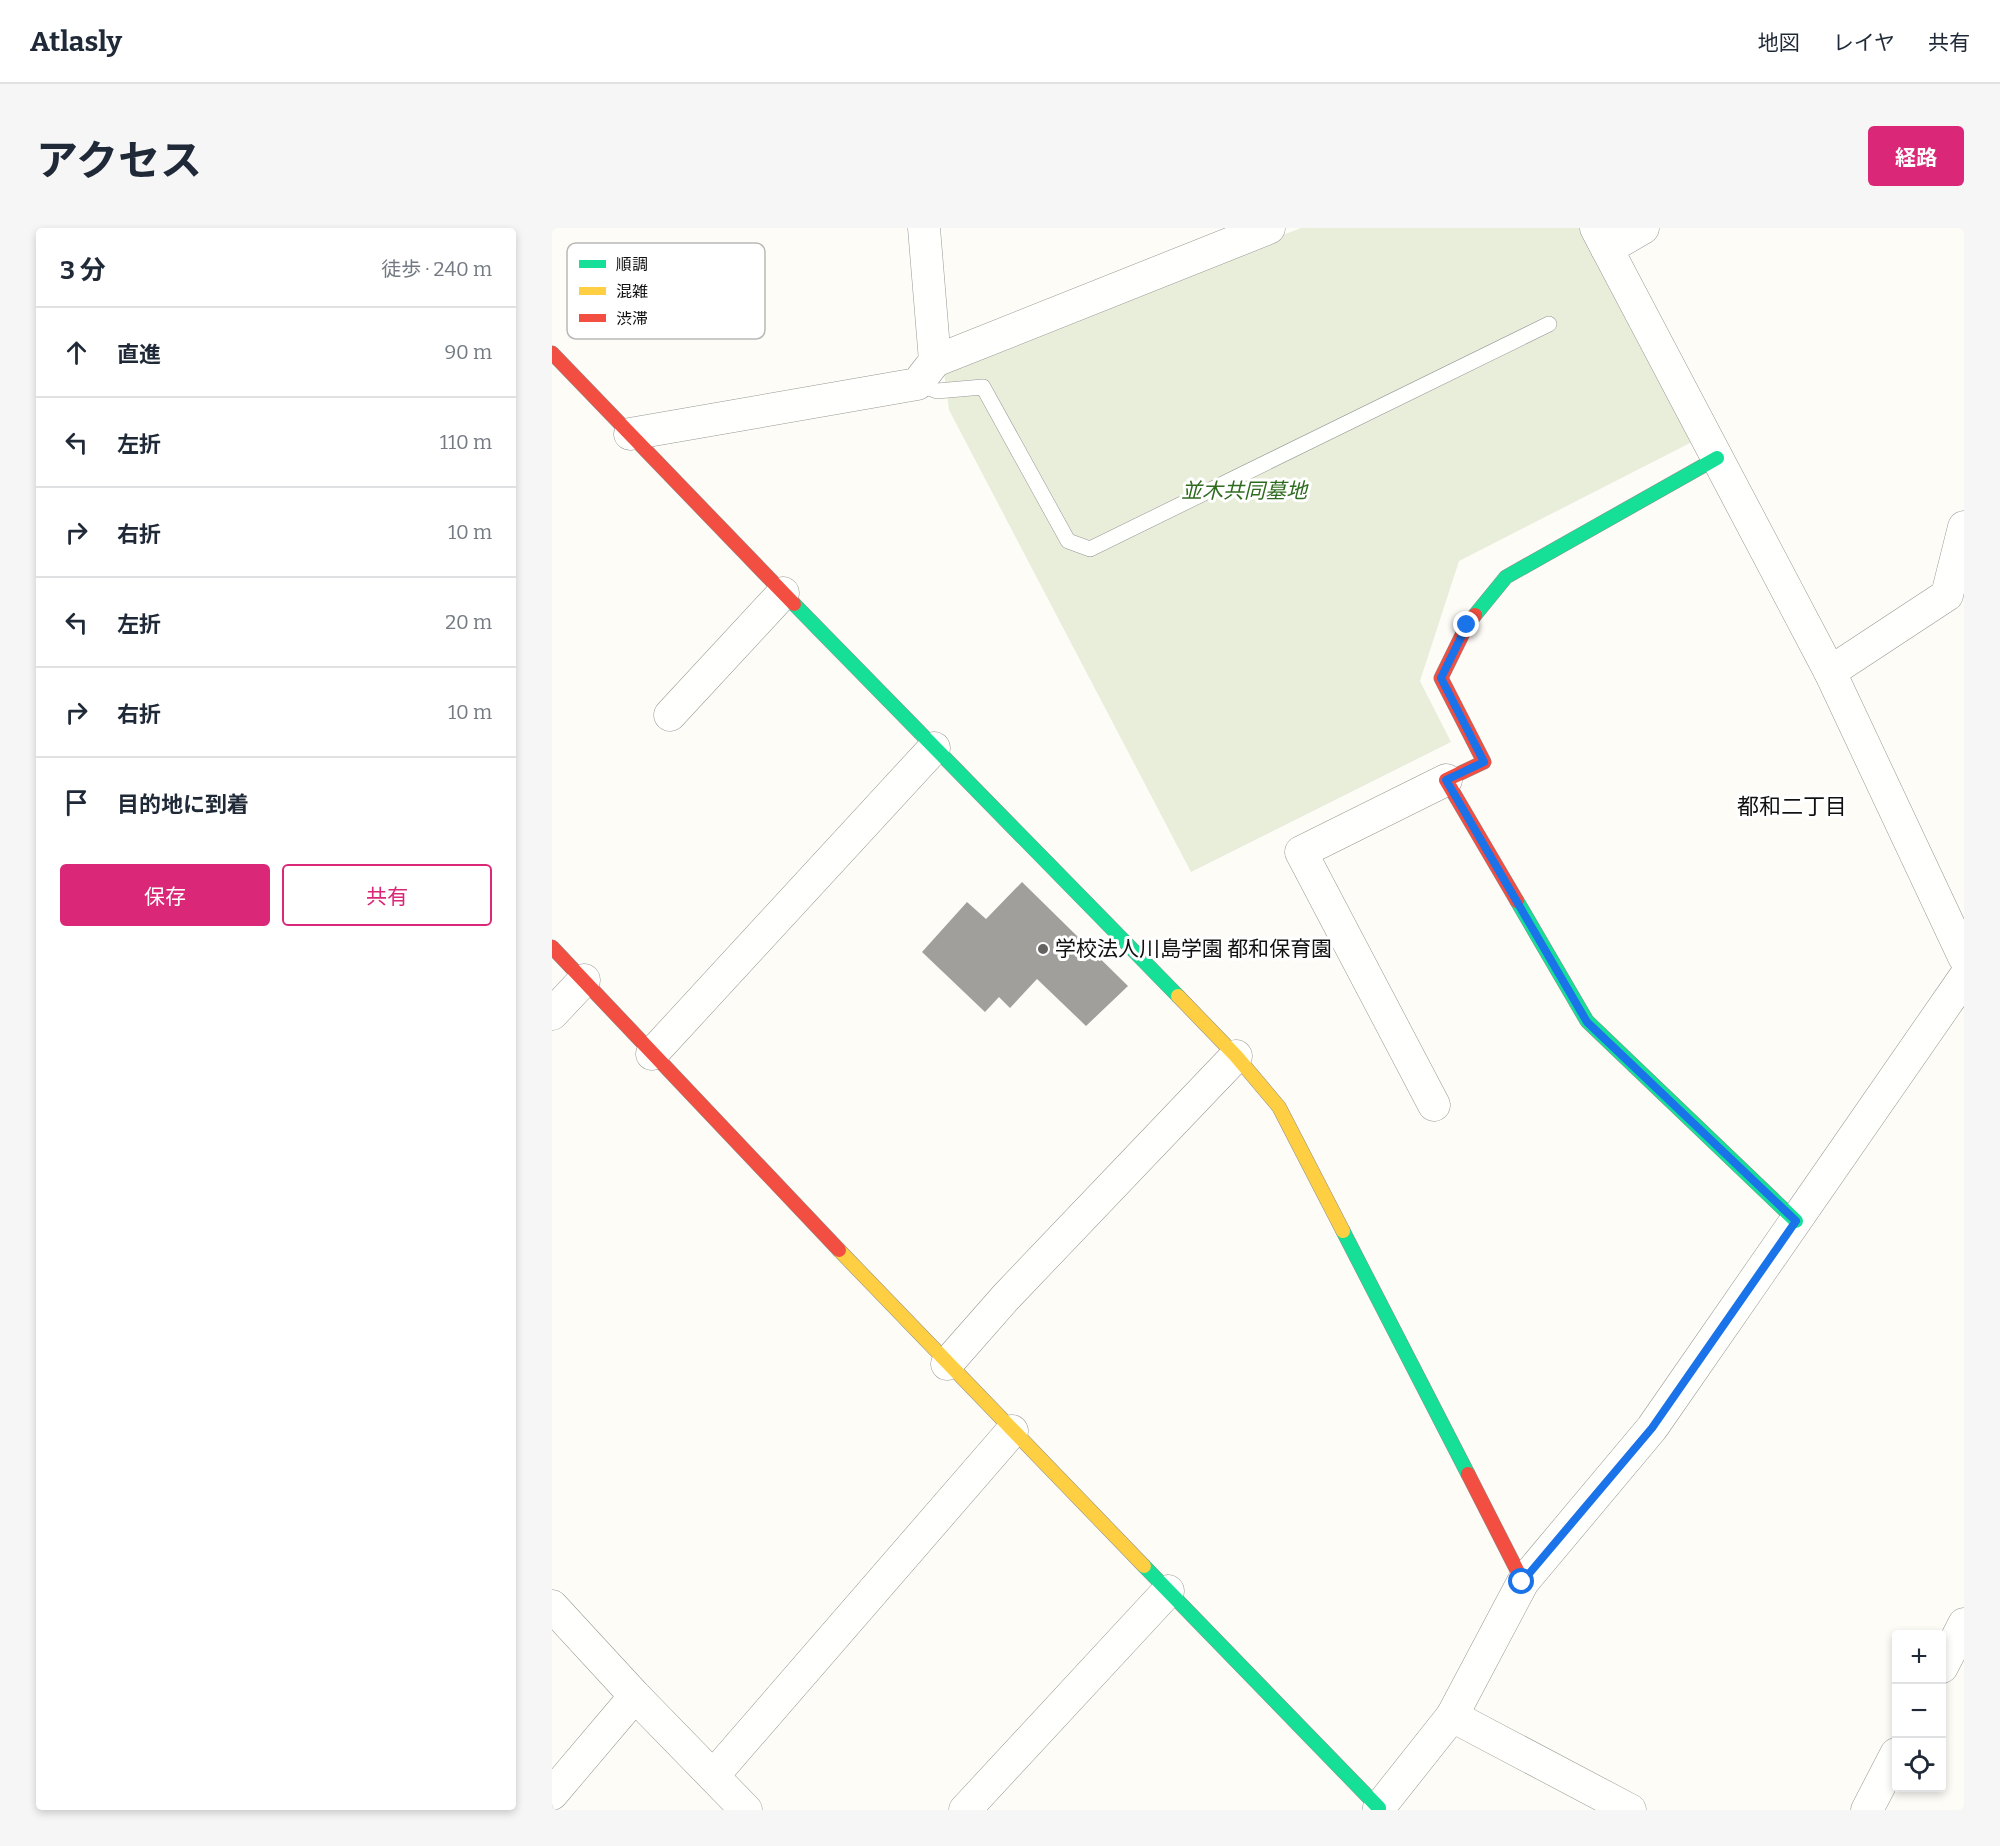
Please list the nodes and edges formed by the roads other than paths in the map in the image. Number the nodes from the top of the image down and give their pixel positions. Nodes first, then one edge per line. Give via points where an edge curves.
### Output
1 (924, 228) edge
2 (1269, 228) edge
3 (1643, 228) edge
4 (1602, 239) edge
5 (1548, 324) dead end
6 (552, 352) edge
7 (926, 373) junction
8 (630, 435) junction
9 (1717, 458) junction
10 (1964, 527) edge
11 (783, 593) junction
12 (1830, 672) junction
13 (670, 715) dead end
14 (934, 748) junction
15 (1446, 780) junction
16 (552, 947) edge
17 (1964, 957) edge
18 (1964, 978) edge
19 (584, 981) junction
20 (552, 1014) edge
21 (652, 1054) junction
22 (1236, 1056) junction
23 (1434, 1105) dead end
24 (1796, 1221) junction
25 (947, 1364) junction
26 (1012, 1431) junction
27 (1522, 1582) junction
28 (1168, 1591) junction
29 (552, 1606) edge
30 (1964, 1624) edge
31 (1946, 1658) edge
32 (635, 1696) junction
33 (1452, 1716) junction
34 (1892, 1762) edge
35 (713, 1776) junction
36 (552, 1794) edge
37 (1379, 1809) edge
38 (746, 1810) edge
39 (965, 1810) edge
40 (1630, 1810) edge
41 (1867, 1810) edge

1 - 7 street
2 - 7 street
3 - 4 street
4 - 9 street
5 - 7 lane via 1090,549 1068,541 983,387 937,391
6 - 8 street
7 - 8 street
8 - 11 street
9 - 12 street
9 - 15 street via 1506,577 1467,625 1441,678 1484,762
10 - 12 street via 1947,595
11 - 13 street
11 - 14 street
12 - 17 street
14 - 21 street
14 - 22 street
15 - 23 street via 1301,852
15 - 24 street via 1587,1022
16 - 19 street
18 - 24 street
19 - 20 street
19 - 21 street
21 - 25 street
22 - 25 street
22 - 27 street via 1279,1107
24 - 27 street via 1652,1428
25 - 26 street
26 - 28 street
26 - 35 street
27 - 33 street
28 - 37 street
28 - 39 street
29 - 32 street
30 - 31 street
32 - 35 street
32 - 36 street
33 - 37 street
33 - 40 street
34 - 41 street
35 - 38 street

